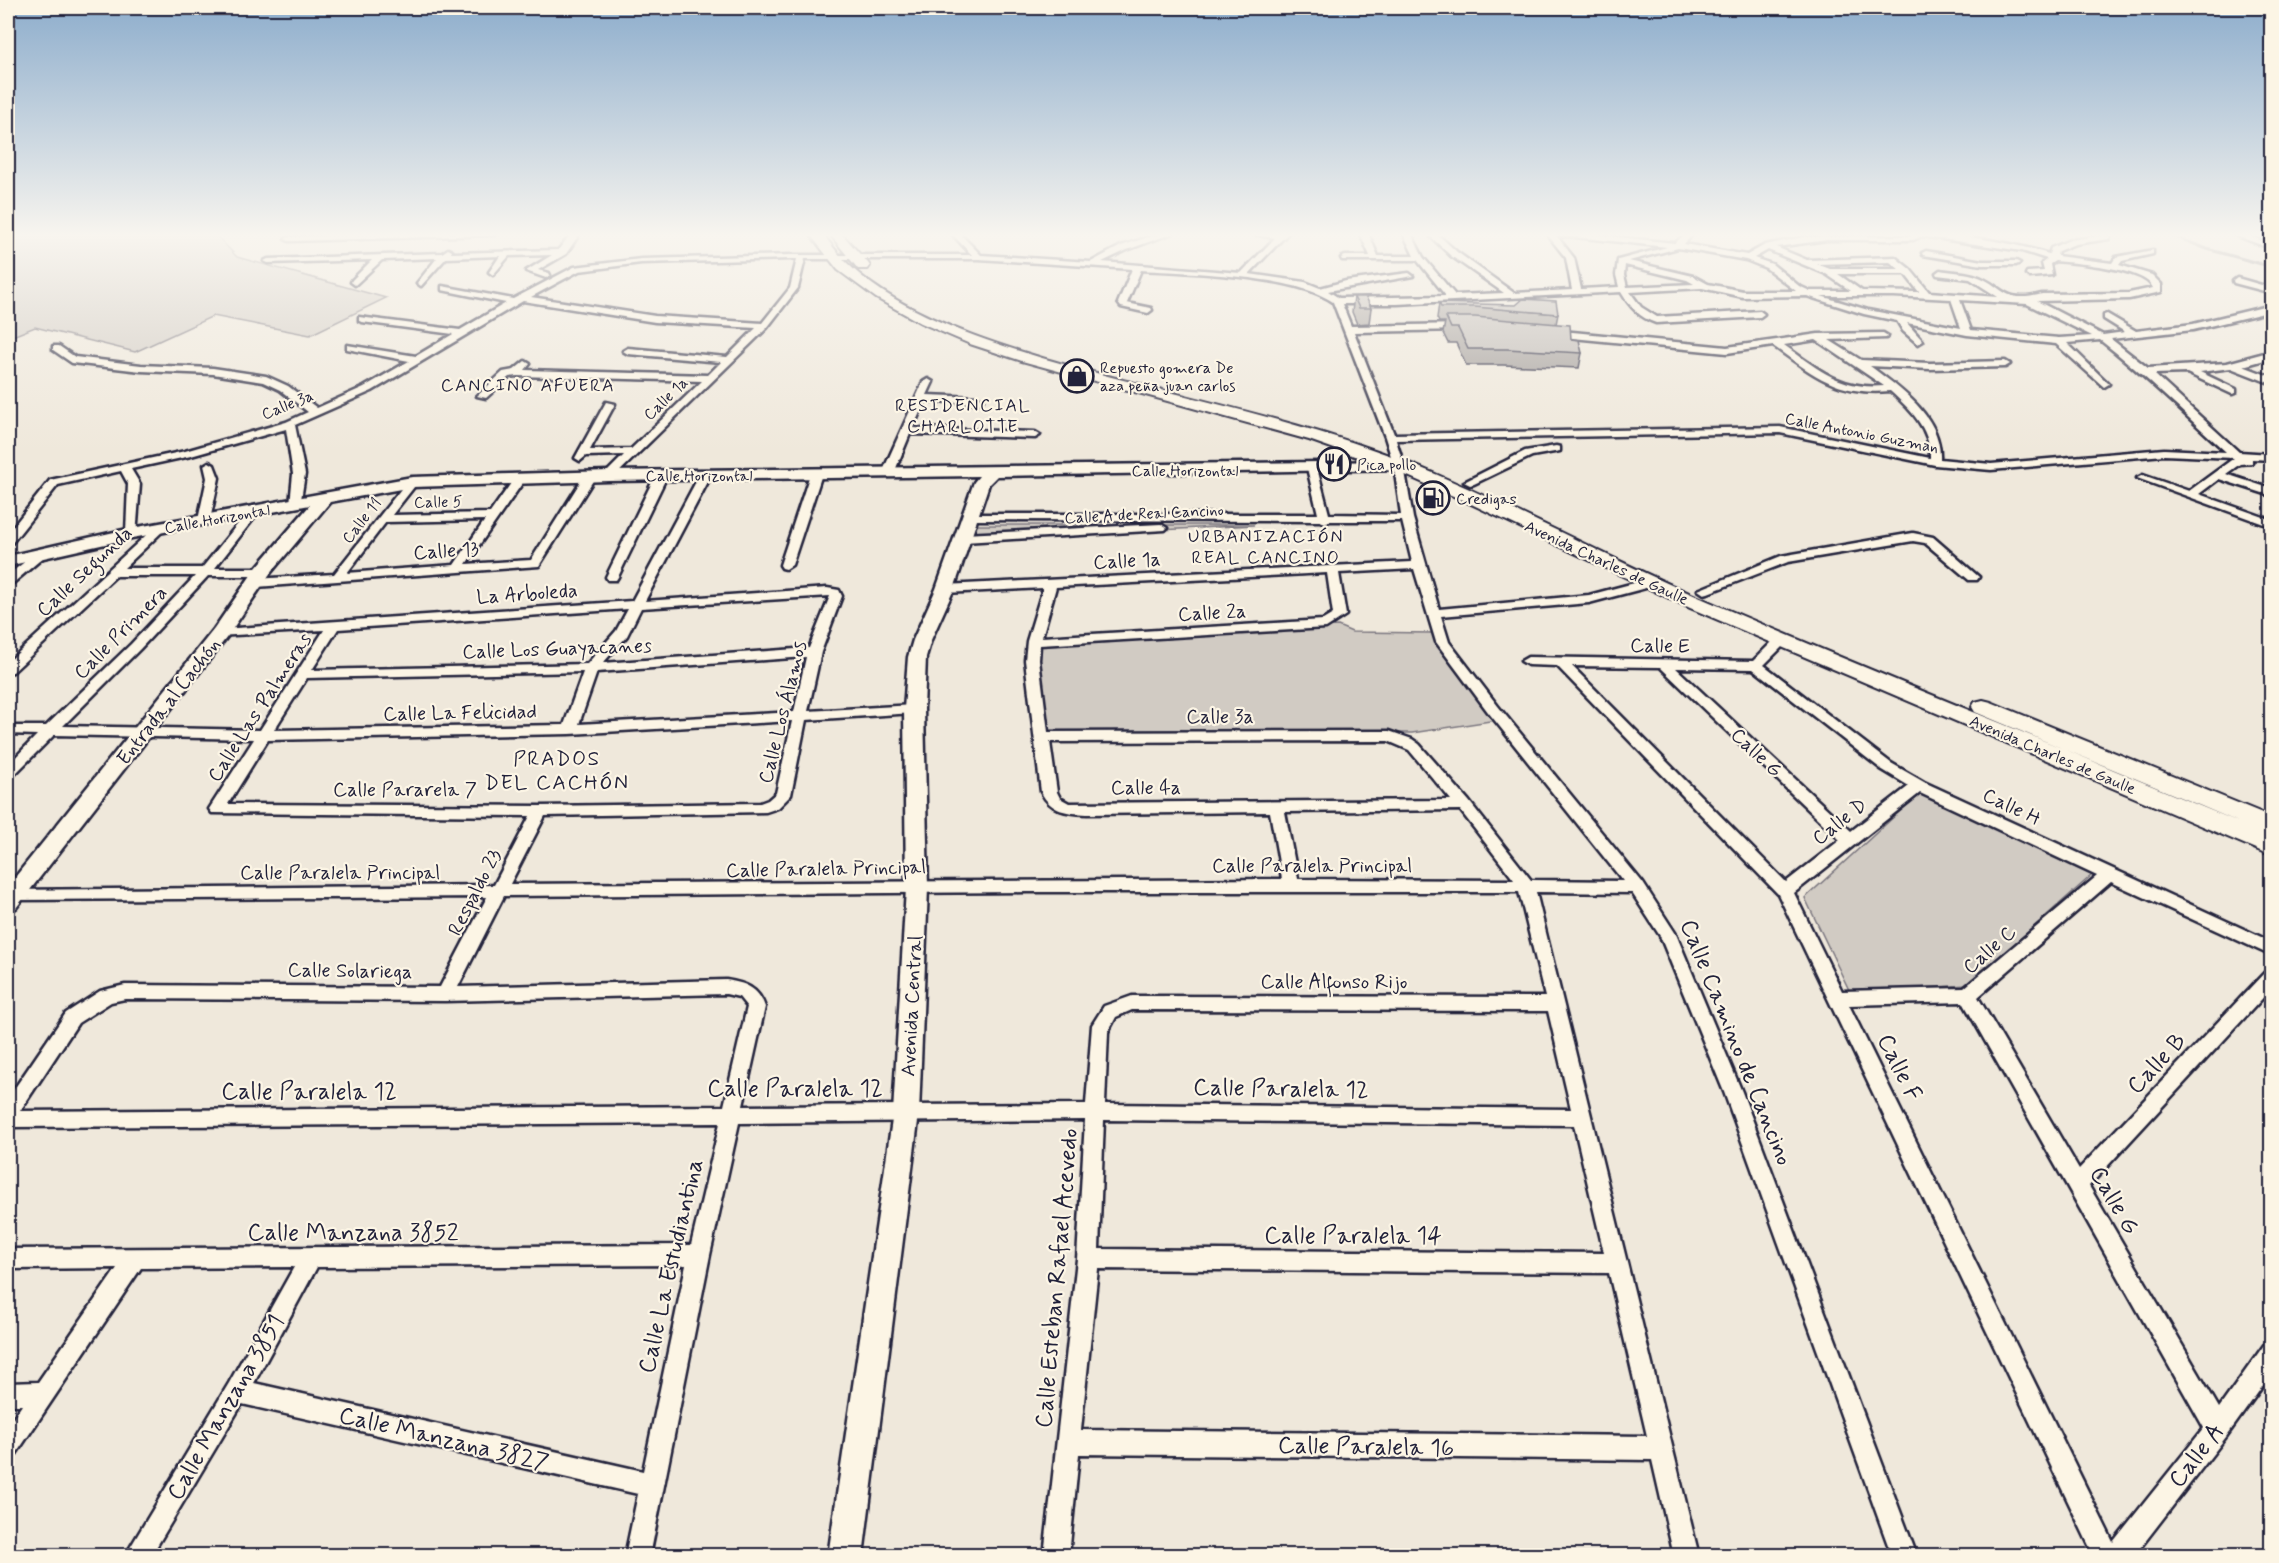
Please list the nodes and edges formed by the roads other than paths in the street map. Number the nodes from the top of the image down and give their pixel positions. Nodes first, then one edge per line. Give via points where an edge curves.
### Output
1 (509, 306) edge
2 (562, 306) edge
3 (780, 306) edge
4 (901, 306) edge
5 (926, 306) edge
6 (1129, 306) edge
7 (1340, 306) edge
8 (1637, 306) edge
9 (1846, 306) edge
10 (1958, 306) edge
11 (2039, 306) edge
12 (2271, 309) edge
13 (1148, 310) dead end
14 (1760, 314) dead end
15 (2107, 317) dead end
16 (362, 319) dead end
17 (1901, 319) junction
18 (764, 326) junction
19 (1472, 327) edge
20 (1348, 329) junction
21 (1537, 332) edge
22 (1967, 332) junction
23 (462, 333) junction
24 (2133, 333) junction
25 (1883, 336) dead end
26 (1818, 337) junction
27 (2103, 338) junction
28 (1918, 341) dead end
29 (2058, 341) junction
30 (1775, 343) junction
31 (350, 347) dead end
32 (56, 348) dead end
33 (628, 351) dead end
34 (2271, 354) edge
35 (415, 359) junction
36 (729, 360) junction
37 (1861, 363) junction
38 (525, 364) dead end
39 (2005, 364) dead end
40 (2231, 365) junction
41 (2188, 370) junction
42 (2146, 371) junction
43 (517, 373) junction
44 (710, 378) junction
45 (2271, 381) edge
46 (928, 382) dead end
47 (2104, 384) dead end
48 (1891, 388) junction
49 (2232, 391) dead end
50 (482, 396) dead end
51 (921, 398) junction
52 (978, 400) dead end
53 (610, 404) dead end
54 (315, 412) junction
55 (290, 424) junction
56 (906, 431) junction
57 (1035, 435) dead end
58 (1556, 449) dead end
59 (1395, 451) junction
60 (632, 452) junction
61 (2236, 455) junction
62 (2271, 457) edge
63 (1935, 462) junction
64 (209, 465) dead end
65 (124, 467) junction
66 (2271, 467) edge
67 (1312, 468) junction
68 (994, 471) junction
69 (888, 473) junction
70 (816, 474) junction
71 (2218, 475) junction
72 (609, 476) junction
73 (661, 476) junction
74 (705, 476) junction
75 (590, 477) junction
76 (520, 478) junction
77 (2143, 478) dead end
78 (412, 482) junction
79 (1470, 482) junction
80 (2271, 493) edge
81 (2190, 495) junction
82 (325, 498) junction
83 (296, 504) junction
84 (253, 512) junction
85 (494, 516) junction
86 (1407, 518) junction
87 (383, 519) junction
88 (204, 520) junction
89 (1325, 520) junction
90 (2271, 524) edge
91 (160, 528) junction
92 (968, 528) junction
93 (132, 533) junction
94 (8, 540) edge
95 (41, 553) junction
96 (8, 561) edge
97 (786, 565) dead end
98 (1419, 565) junction
99 (1332, 568) junction
100 (457, 569) junction
101 (111, 572) junction
102 (205, 573) junction
103 (1973, 576) dead end
104 (612, 577) dead end
105 (259, 578) junction
106 (337, 578) junction
107 (8, 581) edge
108 (1653, 582) junction
109 (1051, 583) junction
110 (945, 589) junction
111 (1704, 590) junction
112 (835, 592) joint
113 (637, 605) junction
114 (1433, 613) junction
115 (334, 625) junction
116 (221, 633) junction
117 (1812, 637) junction
118 (1034, 640) junction
119 (1782, 640) junction
120 (814, 652) junction
121 (1832, 660) junction
122 (1528, 661) dead end
123 (1872, 661) junction
124 (1561, 662) junction
125 (1665, 665) junction
126 (1756, 665) junction
127 (591, 668) junction
128 (8, 669) edge
129 (302, 674) junction
130 (914, 709) junction
131 (800, 715) junction
132 (570, 729) junction
133 (8, 730) edge
134 (49, 730) junction
135 (145, 731) junction
136 (263, 735) junction
137 (1041, 737) junction
138 (8, 772) edge
139 (1919, 786) junction
140 (773, 804) joint
141 (1464, 805) junction
142 (1277, 808) junction
143 (217, 809) joint
144 (540, 811) junction
145 (2271, 827) edge
146 (1849, 839) junction
147 (2271, 848) edge
148 (2110, 874) junction
149 (1291, 886) junction
150 (1526, 886) junction
151 (1636, 887) junction
152 (917, 888) junction
153 (1785, 891) junction
154 (497, 892) junction
155 (11, 898) edge
156 (2271, 951) edge
157 (2271, 976) edge
158 (748, 992) joint
159 (445, 994) junction
160 (1968, 995) junction
161 (1838, 999) junction
162 (1556, 1004) junction
163 (1113, 1008) joint
164 (1097, 1112) junction
165 (8, 1113) edge
166 (906, 1113) junction
167 (733, 1114) junction
168 (1582, 1117) junction
169 (8, 1119) edge
170 (2077, 1185) junction
171 (699, 1256) junction
172 (311, 1257) junction
173 (136, 1258) junction
174 (8, 1259) edge
175 (1088, 1259) junction
176 (1617, 1263) junction
177 (2271, 1353) edge
178 (237, 1391) junction
179 (44, 1393) junction
180 (8, 1394) edge
181 (2217, 1429) junction
182 (1070, 1442) junction
183 (8, 1446) edge
184 (1662, 1448) junction
185 (650, 1485) junction
186 (137, 1556) edge
187 (637, 1556) edge
188 (845, 1556) edge
189 (1056, 1556) edge
190 (1687, 1556) edge
191 (1905, 1556) edge
192 (2107, 1556) edge
193 (2118, 1556) edge

1 - 23 street, Calle 3a
2 - 18 street via 656,319
3 - 18 street, Calle 1a
4 - 59 main road, Avenida Charles de Gaulle via 988,344 1342,446
5 - 59 main road, Avenida Charles de Gaulle via 971,326
6 - 13 street
7 - 20 street, Calle Camino de Cancino
8 - 14 street via 1648,318 1656,320
9 - 17 street
10 - 22 street
11 - 27 street
12 - 24 street via 2193,327
15 - 24 street
16 - 23 street
17 - 22 street
17 - 28 street
18 - 36 street, Calle 1a
19 - 20 street
20 - 59 street, Calle Camino de Cancino
21 - 30 street via 1727,350
22 - 29 street
23 - 35 street, Calle 3a
24 - 27 street
25 - 26 street
26 - 30 street
26 - 37 street
27 - 29 street
27 - 42 street
29 - 47 street
30 - 48 street via 1833,383 1860,390
31 - 35 street
32 - 54 street via 72,360 266,379
33 - 36 street
34 - 40 street
35 - 54 street, Calle 3a via 368,389
36 - 44 street, Calle 1a
37 - 39 street
37 - 48 street
38 - 43 street
40 - 41 street
40 - 45 street
41 - 42 street
41 - 49 street
42 - 61 street
43 - 44 street
43 - 50 street via 506,374
44 - 60 street, Calle 1a
46 - 51 street
48 - 63 street via 1924,422 1935,442
51 - 52 street
51 - 56 street
53 - 60 street via 581,456
54 - 55 street, Calle 3a
55 - 65 street, Calle 3a via 187,454
55 - 83 street via 299,474
56 - 57 street
56 - 69 street
58 - 79 street via 1529,453
59 - 63 street, Calle Antonio Guzman via 1780,430
59 - 67 main road, Calle Horizontal
59 - 79 main road, Avenida Charles de Gaulle
59 - 86 street, Calle Camino de Cancino
59 - 108 main road, Avenida Charles de Gaulle
60 - 72 street, Calle 1a
61 - 62 street, Calle Antonio Guzman
61 - 63 street, Calle Antonio Guzman via 2164,452 1991,467
64 - 88 street via 213,478
65 - 93 street via 134,484
65 - 94 street, Calle 3a via 54,482
66 - 71 street via 2236,461
67 - 68 main road, Calle Horizontal
67 - 89 street
68 - 69 main road, Calle Horizontal
68 - 92 main road, Avenida Central via 982,482
69 - 70 main road, Calle Horizontal
70 - 74 main road, Calle Horizontal
70 - 97 street
71 - 80 street
71 - 81 street
72 - 73 main road, Calle Horizontal
72 - 75 main road, Calle Horizontal
73 - 74 main road, Calle Horizontal
73 - 104 street
74 - 113 street
75 - 76 main road, Calle Horizontal
75 - 100 street, Calle 13 via 535,563
76 - 78 main road, Calle Horizontal
76 - 85 street
77 - 81 street
78 - 82 main road, Calle Horizontal
78 - 87 street, Calle 11
79 - 111 main road, Avenida Charles de Gaulle
81 - 90 street
82 - 83 main road, Calle Horizontal
82 - 105 main road, Entrada al Cachón
83 - 84 main road, Calle Horizontal
84 - 88 main road, Calle Horizontal
84 - 102 street, Calle Primera
85 - 87 street, Calle 5
85 - 100 street
86 - 89 street
86 - 98 street, Calle Camino de Cancino
87 - 106 street, Calle 11
88 - 91 main road, Calle Horizontal
89 - 92 street, Calle A de Real Cancino
89 - 92 street
91 - 93 main road, Calle Horizontal
91 - 101 street, Calle Segunda
92 - 110 main road, Avenida Central
93 - 95 main road, Calle Horizontal
95 - 96 main road, Calle Horizontal
95 - 107 street
98 - 99 street, Calle 1a
98 - 114 street, Calle Camino de Cancino
99 - 109 street, Calle 1a
99 - 118 street, Calle 2a via 1340,615 1326,624
100 - 106 street, Calle 13
101 - 102 street, Calle 13
101 - 128 street, Calle Segunda
102 - 105 street, Calle 13
102 - 134 street, Calle Primera
103 - 111 street via 1929,540 1913,537 1785,559
105 - 106 street, Calle 13
105 - 116 main road, Entrada al Cachón
108 - 114 street via 1589,599
108 - 119 main road, Avenida Charles de Gaulle
109 - 110 street, Calle 1a
109 - 118 street, Calle 4a
110 - 130 main road, Avenida Central via 917,657
111 - 117 main road, Avenida Charles de Gaulle
112 - 113 street, La Arboleda
112 - 120 street, Calle Los Álamos
113 - 115 street, La Arboleda
113 - 127 street via 622,633
114 - 151 street, Calle Camino de Cancino via 1443,642
115 - 116 street, La Arboleda
115 - 129 street, Calle Las Palmeras
116 - 135 main road, Entrada al Cachón
117 - 119 main road via 1820,645
117 - 123 main road, Avenida Charles de Gaulle
118 - 137 street, Calle 4a via 1032,660
119 - 121 main road, Avenida Charles de Gaulle
119 - 126 street
120 - 127 street, Calle Los Guayacanes
120 - 131 street, Calle Los Álamos
121 - 123 main road via 1826,653
121 - 147 main road, Avenida Charles de Gaulle
122 - 124 street, Calle E
123 - 145 main road, Avenida Charles de Gaulle
124 - 125 street, Calle E
124 - 153 street, Calle F
125 - 126 street, Calle E
125 - 146 street, Calle G
126 - 139 street, Calle H via 1886,766
127 - 129 street, Calle Los Guayacanes
127 - 132 street
129 - 136 street, Calle Las Palmeras
130 - 131 street, Calle La Felicidad
130 - 152 main road, Avenida Central
131 - 132 street, Calle La Felicidad
131 - 140 street, Calle Los Álamos via 783,795
132 - 136 street, Calle La Felicidad
133 - 134 street, Calle La Felicidad
134 - 135 street, Calle La Felicidad
134 - 138 street, Calle Primera
135 - 136 street, Calle La Felicidad
135 - 155 main road, Entrada al Cachón
136 - 143 street, Calle Las Palmeras
137 - 141 street, Calle 3a via 1378,734 1399,738 1414,747
137 - 142 street, Calle 4a via 1049,792 1059,806
139 - 146 street, Calle D
139 - 148 street, Calle H
140 - 144 street, Calle Pararela 7 via 761,808
141 - 142 street, Calle 4a
141 - 150 street
142 - 149 street
143 - 144 street, Calle Pararela 7
144 - 154 street, Respaldo 23
146 - 153 street, Calle D
148 - 156 street, Calle H
148 - 160 street, Calle C
149 - 150 street, Calle Paralela Principal
149 - 152 street, Calle Paralela Principal
150 - 151 street, Calle Paralela Principal
150 - 162 street
151 - 191 street, Calle Camino de Cancino via 1668,934 1733,1092
152 - 154 street, Calle Paralela Principal
152 - 166 main road, Avenida Central
153 - 161 street, Calle F
154 - 155 street, Calle Paralela Principal
154 - 159 street, Respaldo 23
157 - 170 street, Calle B
158 - 159 street, Calle Solariega via 726,987
158 - 167 street, Calle La Estudiantina via 756,1007
159 - 165 street, Calle Solariega via 144,990 106,996 72,1018
160 - 161 street, Calle C
160 - 170 street, Calle G
161 - 192 street, Calle F
162 - 163 street, Calle Alfonso Rijo via 1132,1003
162 - 168 street
163 - 164 street, Calle Esteban Rafael Acevedo via 1103,1017 1099,1032
164 - 166 street, Calle Paralela 12
164 - 168 street, Calle Paralela 12
164 - 175 street, Calle Esteban Rafael Acevedo
166 - 167 street, Calle Paralela 12
166 - 188 main road, Avenida Central
167 - 169 street, Calle Paralela 12
167 - 171 street, Calle La Estudiantina
168 - 176 street
170 - 181 street, Calle G
171 - 172 street, Calle Manzana 3852
171 - 185 street, Calle La Estudiantina
172 - 173 street, Calle Manzana 3852
172 - 178 street, Calle Manzana 3851
173 - 174 street, Calle Manzana 3852
173 - 179 street
175 - 176 street, Calle Paralela 14
175 - 182 street, Calle Esteban Rafael Acevedo
176 - 184 street
177 - 181 street, Calle A
178 - 185 street, Calle Manzana 3827
178 - 186 street, Calle Manzana 3851
179 - 180 street
179 - 183 street
181 - 193 street, Calle A
182 - 184 street, Calle Paralela 16
182 - 189 street, Calle Esteban Rafael Acevedo
184 - 190 street
185 - 187 street, Calle La Estudiantina

